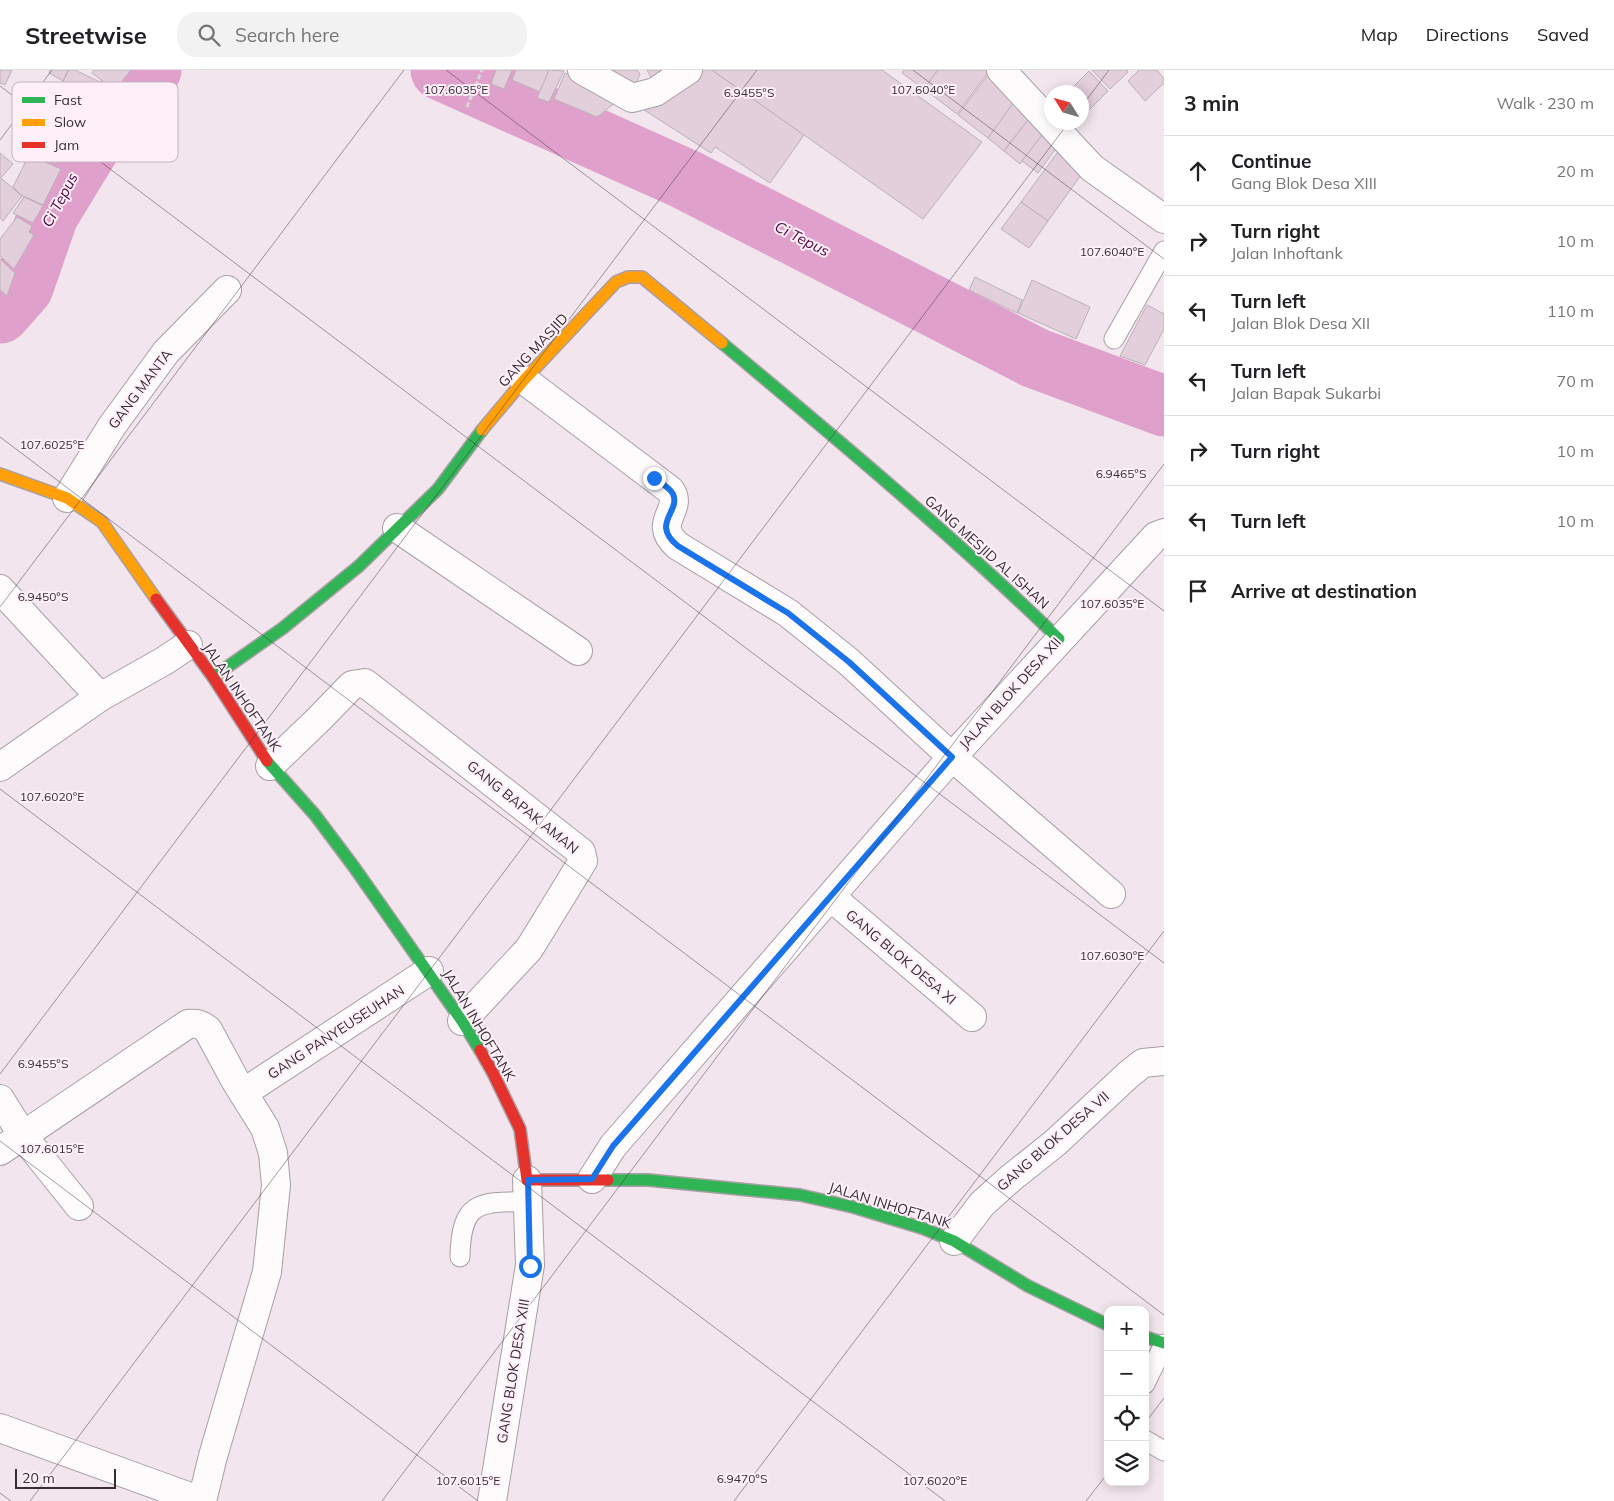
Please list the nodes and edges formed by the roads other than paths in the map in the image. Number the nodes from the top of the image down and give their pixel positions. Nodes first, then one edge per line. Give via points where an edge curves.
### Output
1 (582, 70) edge
2 (688, 70) edge
3 (1000, 70) edge
4 (1164, 218) edge
5 (1164, 251) edge
6 (227, 290) dead end
7 (1114, 339) dead end
8 (524, 380) junction
9 (0, 474) edge
10 (894, 488) joint
11 (67, 498) junction
12 (397, 528) junction
13 (1164, 533) edge
14 (0, 590) edge
15 (1059, 639) junction
16 (578, 651) dead end
17 (176, 653) junction
18 (213, 677) junction
19 (100, 697) junction
20 (952, 757) junction
21 (2, 762) edge
22 (270, 766) junction
23 (1110, 894) dead end
24 (831, 897) junction
25 (429, 972) junction
26 (972, 1017) dead end
27 (462, 1020) junction
28 (1164, 1061) edge
29 (243, 1093) junction
30 (0, 1099) edge
31 (24, 1136) junction
32 (0, 1151) edge
33 (592, 1179) junction
34 (528, 1191) junction
35 (80, 1206) dead end
36 (954, 1241) junction
37 (460, 1257) dead end
38 (1104, 1324) edge
39 (1149, 1339) edge
40 (1164, 1344) edge
41 (1149, 1376) edge
42 (0, 1428) edge
43 (1147, 1441) edge
44 (1164, 1451) edge
45 (201, 1501) edge
46 (492, 1501) edge

1 - 2 street via 632,98 655,92
3 - 4 street via 1092,168
5 - 7 lane
6 - 11 street, GANG MANTA via 166,352 112,426
8 - 10 main road, GANG MASJID via 616,282 642,276
8 - 12 main road, GANG MASJID via 438,489
8 - 20 street via 670,490 674,500 666,528 670,539 788,613 849,662
9 - 11 main road, JALAN INHOFTANK
10 - 15 main road, GANG MESJID AL ISHAN via 1005,584
11 - 17 main road, JALAN INHOFTANK via 102,522
12 - 16 street
12 - 18 main road, GANG MASJID via 359,566 283,628
13 - 15 street, JALAN BLOK DESA XII via 1156,536
14 - 19 street
15 - 20 street, JALAN BLOK DESA XII
17 - 18 main road, JALAN INHOFTANK
17 - 19 street
18 - 22 main road, JALAN INHOFTANK
19 - 21 street
20 - 23 street
20 - 24 street, JALAN BLOK DESA XII
22 - 25 main road, JALAN INHOFTANK via 354,867
22 - 27 street, GANG BAPAK AMAN via 352,685 365,683 582,852 583,862 528,949
24 - 26 street, GANG BLOK DESA XI
24 - 33 street, JALAN BLOK DESA XII via 613,1146
25 - 27 main road, JALAN INHOFTANK
25 - 29 street, GANG PANYEUSEUHAN
27 - 34 main road, JALAN INHOFTANK via 494,1073 520,1129
28 - 36 street, GANG BLOK DESA VII via 1144,1063 1128,1075 1055,1143 982,1204
29 - 31 street via 208,1030 203,1025 188,1024
29 - 45 street via 265,1128 273,1153 276,1185 267,1272
30 - 31 street
31 - 32 street
31 - 35 street
33 - 34 main road, JALAN INHOFTANK
33 - 36 main road, JALAN INHOFTANK via 648,1180 800,1195 854,1206
34 - 37 lane via 478,1206 471,1212 462,1226
34 - 46 street, GANG BLOK DESA XIII via 530,1266
36 - 38 main road, JALAN INHOFTANK via 1028,1286
39 - 40 main road
40 - 41 lane
42 - 45 street
43 - 44 lane

